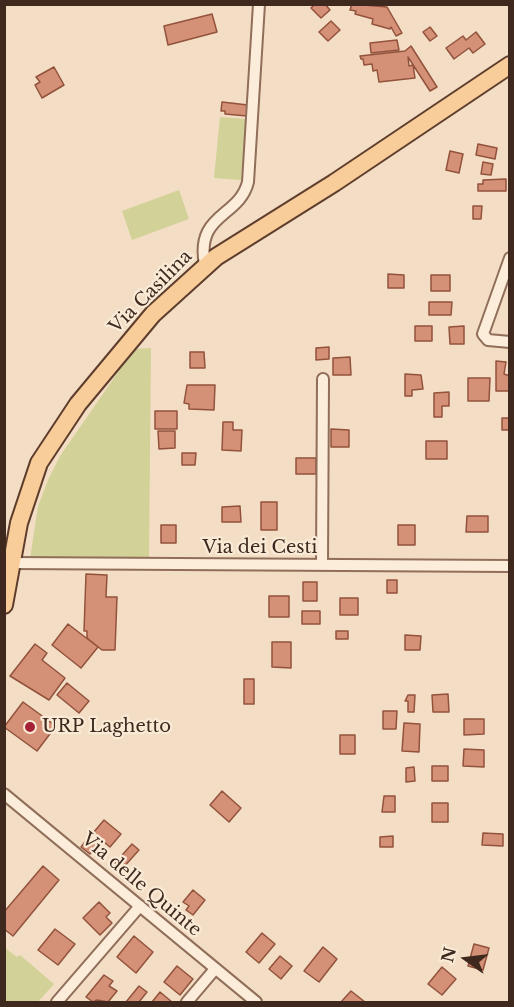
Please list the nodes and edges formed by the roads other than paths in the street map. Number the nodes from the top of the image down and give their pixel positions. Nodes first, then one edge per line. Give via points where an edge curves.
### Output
1 (260, 4) edge
2 (510, 65) edge
3 (510, 258) edge
4 (205, 265) junction
5 (510, 342) edge
6 (324, 379) dead end
7 (11, 563) junction
8 (322, 564) junction
9 (510, 566) edge
10 (4, 605) edge
11 (4, 794) edge
12 (140, 906) junction
13 (215, 969) junction
14 (57, 1002) edge
15 (187, 1002) edge
16 (256, 1002) edge

1 - 4 street via 248,182 241,198 211,225 204,243
2 - 4 main road, Via Casilina
3 - 5 street via 483,334 488,340
4 - 7 main road, Via Casilina via 142,326 59,430 31,482
6 - 8 street
7 - 8 street, Via dei Cesti
7 - 10 main road, Via Casilina
8 - 9 street, Via dei Cesti
11 - 12 street, Via delle Quinte
12 - 13 street, Via delle Quinte
12 - 14 street
13 - 15 street
13 - 16 street, Via delle Quinte

